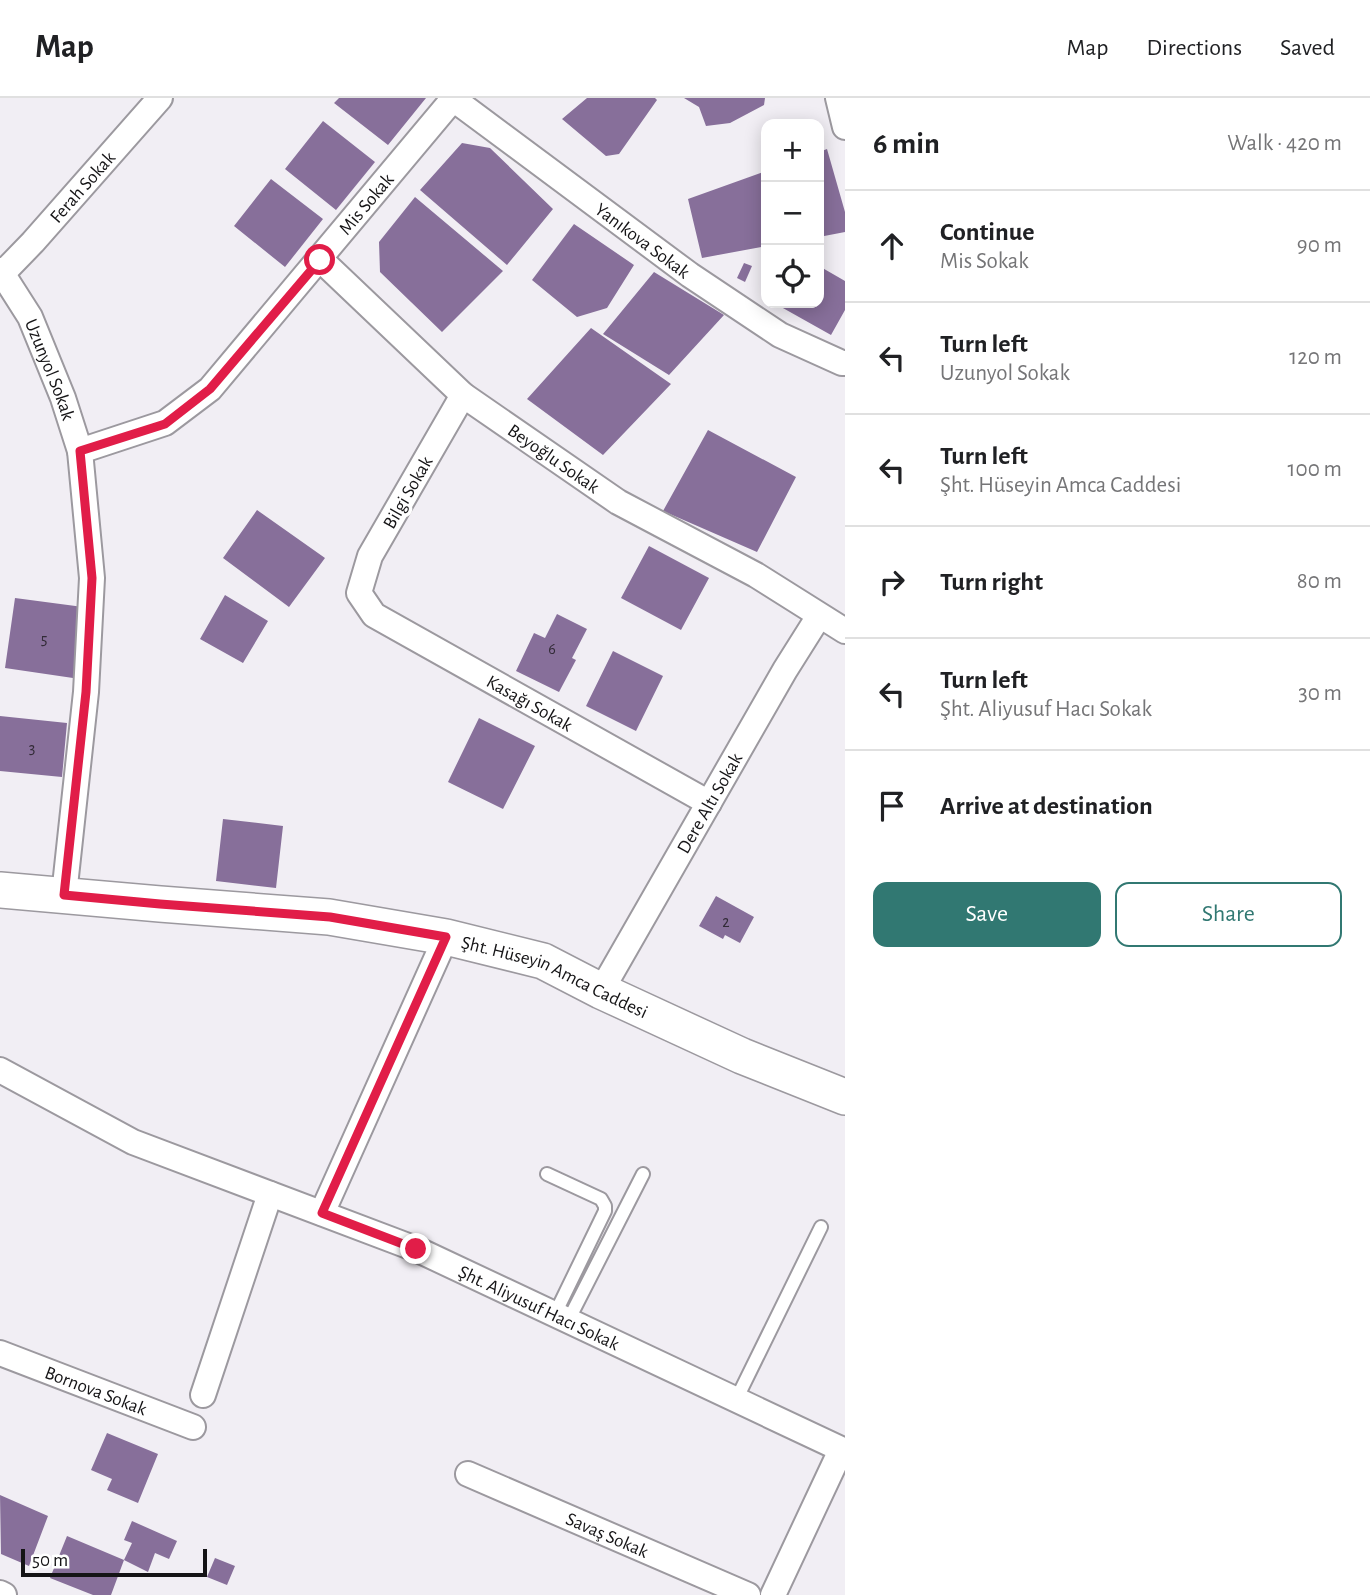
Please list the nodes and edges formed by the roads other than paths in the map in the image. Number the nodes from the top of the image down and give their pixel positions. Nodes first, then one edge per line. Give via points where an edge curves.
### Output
1 (453, 98) edge
2 (838, 98) edge
3 (155, 100) edge
4 (845, 127) edge
5 (320, 260) junction
6 (1, 272) edge
7 (845, 363) edge
8 (463, 395) junction
9 (80, 451) junction
10 (359, 593) joint
11 (819, 616) junction
12 (845, 631) edge
13 (709, 803) junction
14 (0, 890) edge
15 (64, 895) junction
16 (446, 937) junction
17 (601, 991) junction
18 (0, 1070) edge
19 (845, 1097) edge
20 (547, 1174) dead end
21 (643, 1174) dead end
22 (270, 1194) junction
23 (322, 1213) junction
24 (821, 1227) dead end
25 (561, 1318) junction
26 (0, 1353) edge
27 (203, 1395) dead end
28 (736, 1400) junction
29 (193, 1427) dead end
30 (843, 1450) edge
31 (468, 1474) dead end
32 (747, 1595) edge
33 (773, 1595) edge

1 - 5 street, Mis Sokak
1 - 7 street, Yanıkova Sokak via 690,275 780,335
2 - 4 street
3 - 6 street, Ferah Sokak via 33,242
5 - 8 street, Beyoğlu Sokak
5 - 9 street, Mis Sokak via 210,389 165,424
6 - 9 street, Uzunyol Sokak via 30,317 64,398
8 - 10 street, Bilgi Sokak via 370,556
8 - 11 street, Beyoğlu Sokak via 618,502 756,575
9 - 15 street, Uzunyol Sokak via 92,578 86,692
10 - 13 street, Kasağı Sokak via 374,615
11 - 12 street, Beyoğlu Sokak
11 - 13 street, Dere Altı Sokak
13 - 17 street, Dere Altı Sokak
14 - 15 street, Şht. Hüseyin Amca Caddesi
15 - 16 street, Şht. Hüseyin Amca Caddesi via 330,917
16 - 17 street, Şht. Hüseyin Amca Caddesi via 542,961
16 - 23 street
17 - 19 street, Şht. Hüseyin Amca Caddesi
18 - 22 street, Şht. Aliyusuf Hacı Sokak via 133,1142
20 - 25 lane via 601,1199 605,1206
21 - 25 lane
22 - 23 street, Şht. Aliyusuf Hacı Sokak
22 - 27 street
23 - 25 street, Şht. Aliyusuf Hacı Sokak via 416,1249
24 - 28 lane
25 - 28 street, Şht. Aliyusuf Hacı Sokak
26 - 29 street, Bornova Sokak
28 - 30 street, Şht. Aliyusuf Hacı Sokak
30 - 33 street
31 - 32 street, Savaş Sokak

